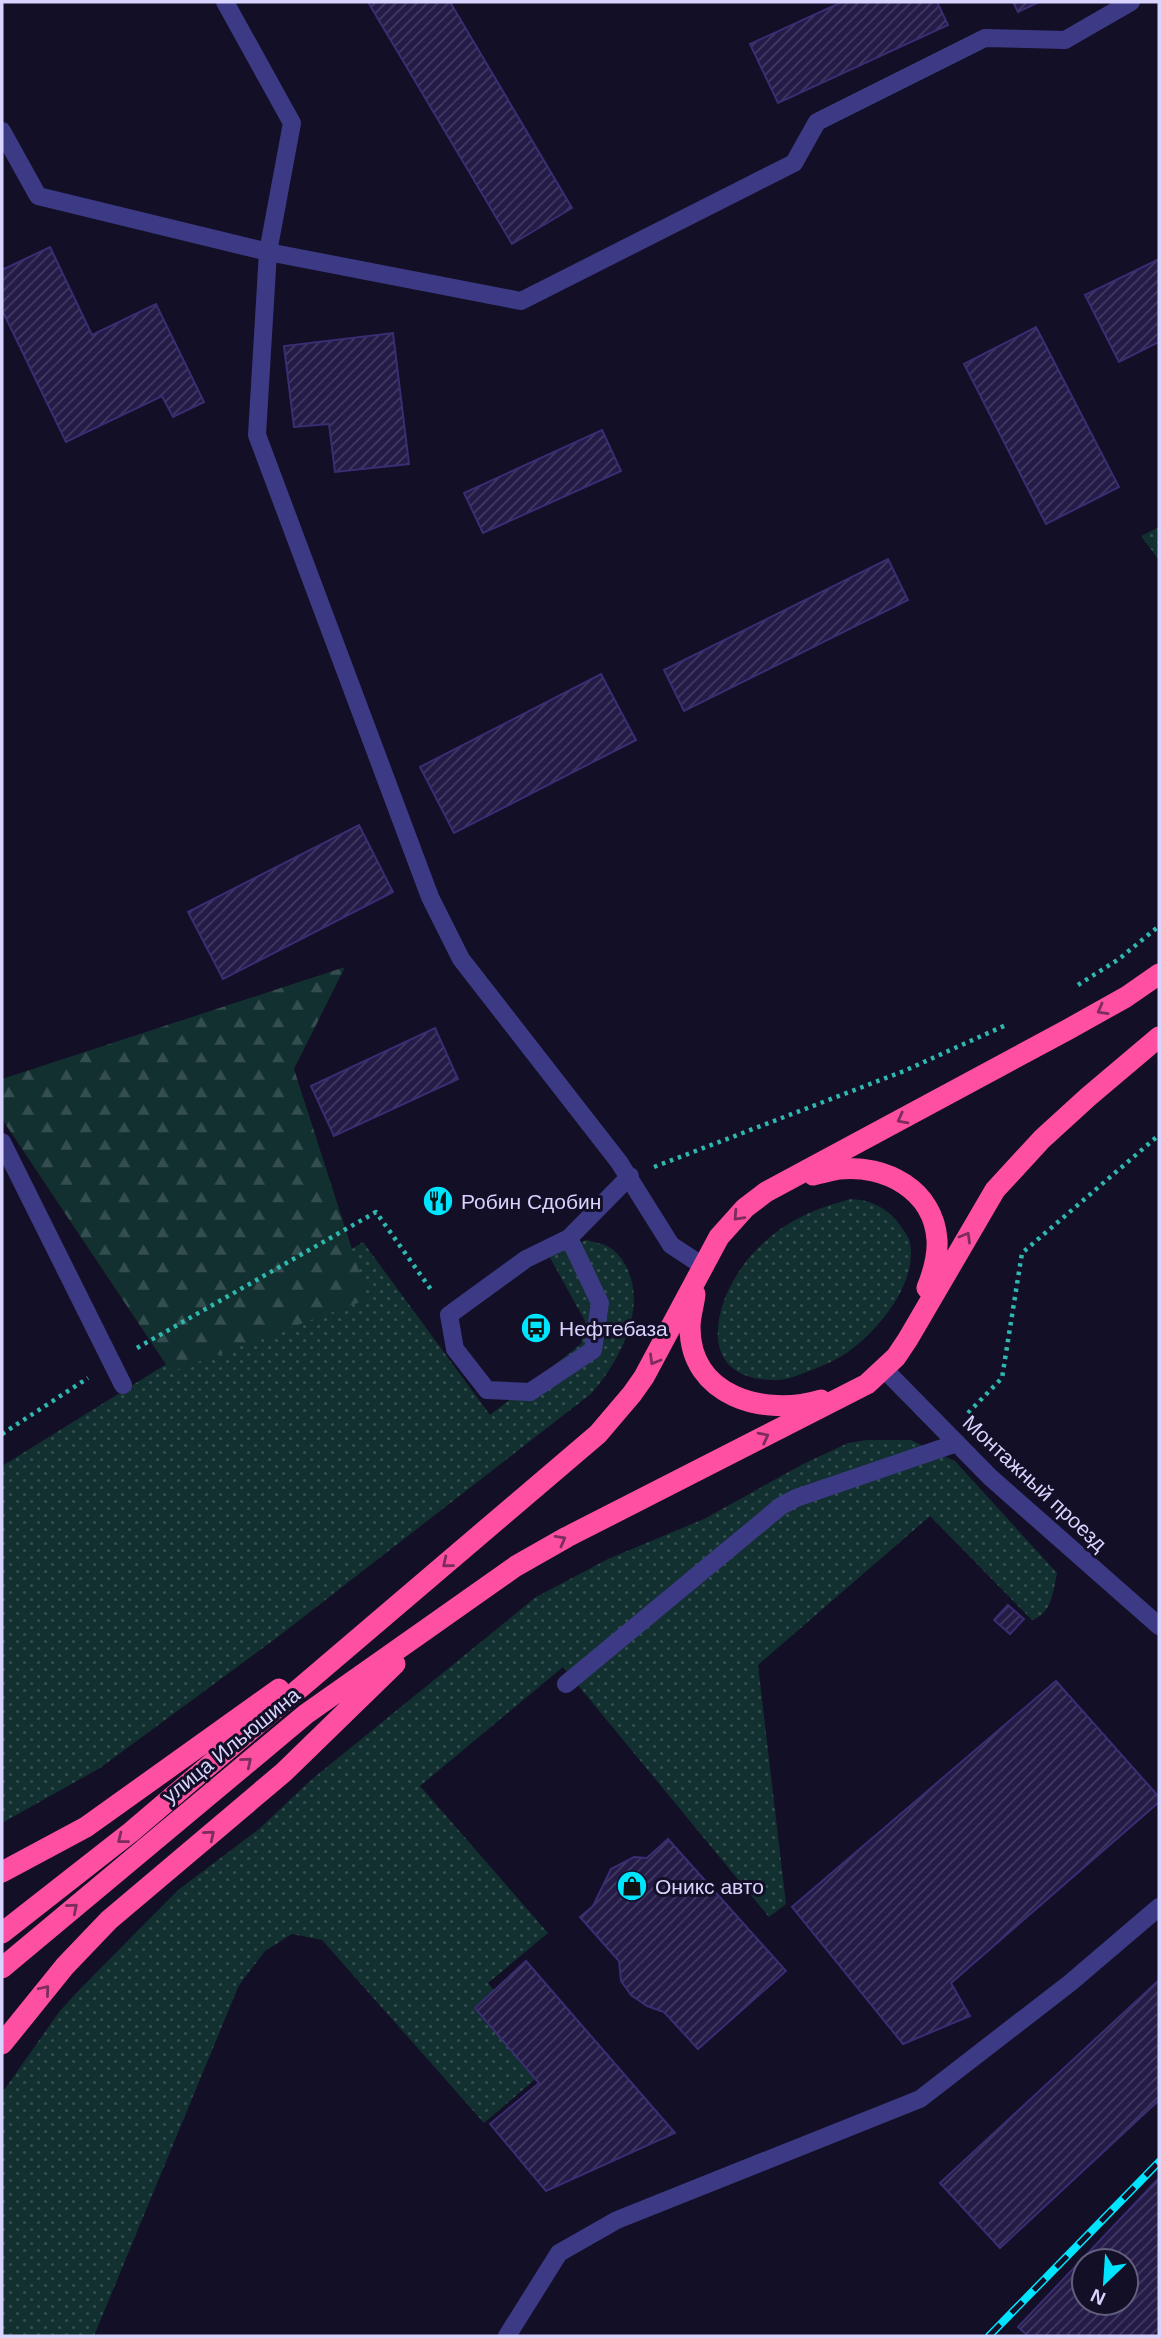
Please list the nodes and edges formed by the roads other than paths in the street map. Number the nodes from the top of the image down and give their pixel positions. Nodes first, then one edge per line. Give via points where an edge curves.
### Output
1 (225, 2) edge
2 (1131, 2) edge
3 (2, 131) edge
4 (268, 253) junction
5 (1159, 974) edge
6 (1159, 1037) edge
7 (2, 1142) edge
8 (629, 1176) junction
9 (788, 1181) junction
10 (569, 1238) junction
11 (700, 1272) junction
12 (908, 1339) junction
13 (884, 1369) junction
14 (122, 1385) dead end
15 (854, 1391) junction
16 (953, 1438) junction
17 (416, 1588) junction
18 (440, 1619) junction
19 (1159, 1626) edge
20 (566, 1684) dead end
21 (2, 1872) edge
22 (1159, 1907) edge
23 (2, 1933) edge
24 (2, 1968) edge
25 (2, 2044) edge
26 (507, 2336) edge

1 - 4 street via 292,123
2 - 4 street via 1065,40 985,38 817,122 794,163 521,301
3 - 4 street via 38,196
4 - 8 street via 257,435 430,897 461,959
5 -> 9 highway via 1067,1030
12 -> 6 highway via 995,1190 1042,1139
7 - 14 street
8 - 10 street
8 - 11 street via 671,1245
9 -> 11 highway via 745,1208 719,1237
9 - 12 highway via 840,1169 864,1170 887,1174 921,1197 934,1224 936,1258
10 - 10 street via 526,1259 449,1315 456,1349 487,1390 530,1392 593,1350 600,1303
11 - 15 highway via 690,1327 694,1353 720,1388 743,1401 780,1406 807,1405
11 -> 17 highway, улица Ильюшина via 644,1377 598,1434
12 - 13 highway
13 - 15 highway
13 - 16 street, Монтажный проезд
18 -> 15 highway, улица Ильюшина via 567,1537
16 - 19 street, Монтажный проезд via 990,1477
16 - 20 street via 781,1506
17 - 21 highway via 86,1828
17 -> 23 highway, улица Ильюшина via 131,1832
24 -> 18 highway, улица Ильюшина via 306,1714
25 -> 18 highway via 109,1920 284,1772
22 - 26 street via 1070,1983 920,2099 617,2220 559,2253

